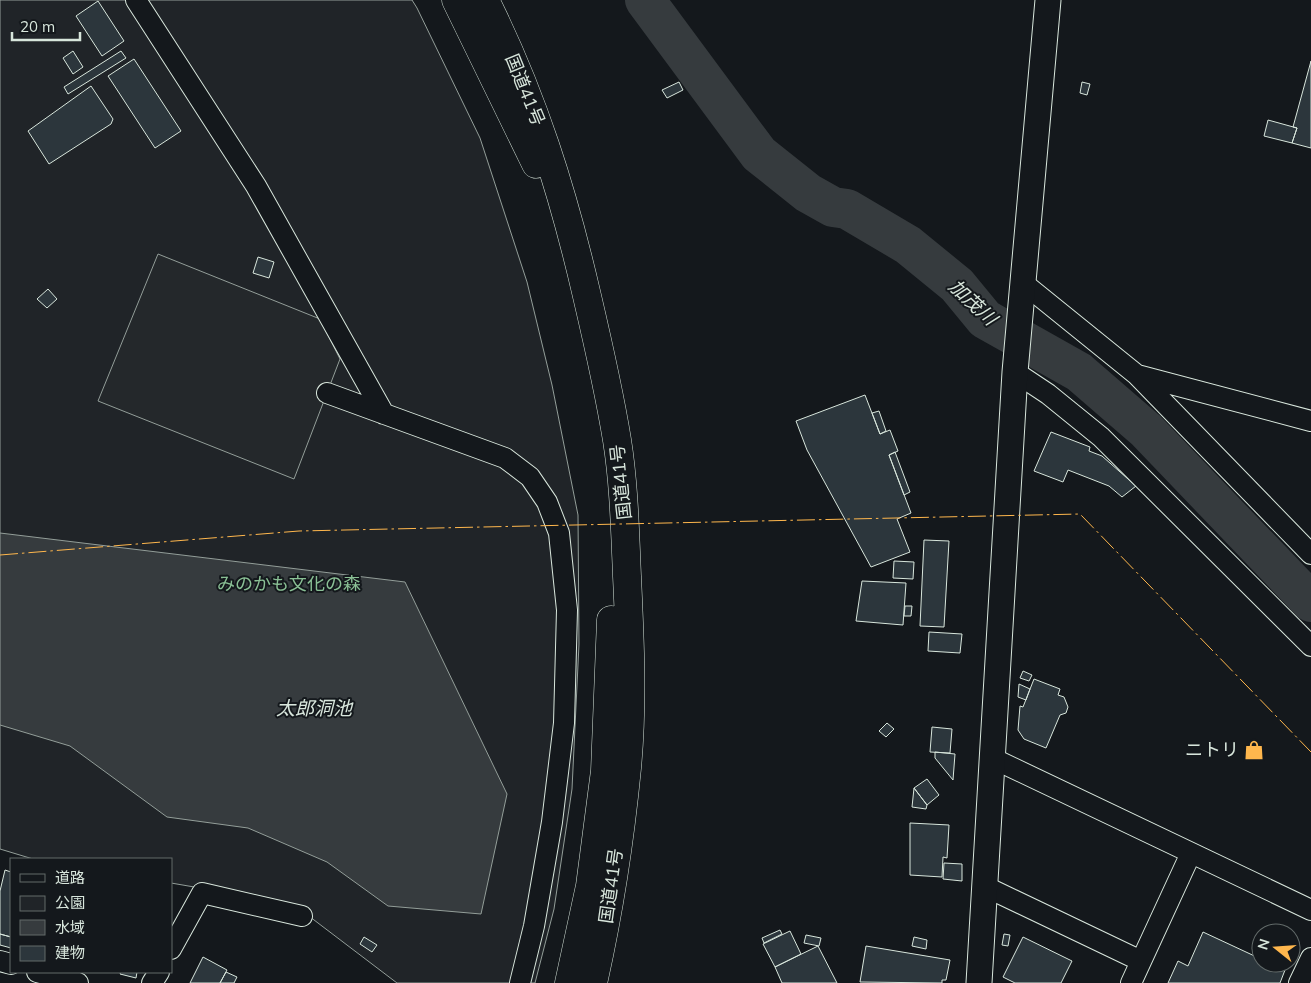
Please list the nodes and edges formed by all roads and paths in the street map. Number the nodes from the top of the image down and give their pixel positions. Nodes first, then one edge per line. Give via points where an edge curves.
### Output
1 (136, 0) edge
2 (456, 0) edge
3 (471, 0) edge
4 (485, 0) edge
5 (503, 0) edge
6 (1048, 0) edge
7 (533, 107) junction
8 (536, 164) junction
9 (1022, 282) junction
10 (1015, 372) junction
11 (1137, 375) junction
12 (327, 393) dead end
13 (384, 414) junction
14 (1311, 421) edge
15 (1311, 554) edge
16 (1311, 646) edge
17 (992, 758) junction
18 (1191, 852) junction
19 (984, 886) junction
20 (1311, 910) edge
21 (302, 916) dead end
22 (172, 947) edge
23 (1311, 958) edge
24 (1141, 961) junction
25 (42, 973) edge
26 (78, 983) edge
27 (520, 983) edge
28 (569, 983) edge
29 (593, 983) edge
30 (979, 983) edge
31 (1131, 983) edge
32 (1300, 983) edge

1 - 13 street via 256,186
2 - 8 highway
3 - 8 highway, 国道41号
4 - 7 highway, 国道41号
5 - 7 highway
6 - 9 street
7 - 29 highway, 国道41号 via 570,220 617,441 625,513 630,682 627,767 608,915
8 - 28 highway, 国道41号 via 555,222 579,322 599,440 611,548 605,771 590,886
9 - 10 street
9 - 11 street
10 - 16 street via 1101,437
10 - 17 street
11 - 14 street
11 - 15 street
12 - 13 street
13 - 27 street via 505,458 530,477 547,502 558,533 567,610 564,723 536,917
17 - 18 street
17 - 19 street
18 - 20 street
18 - 24 street
19 - 24 street
19 - 30 street
21 - 22 street via 202,893
23 - 32 street
24 - 31 street
25 - 26 street

